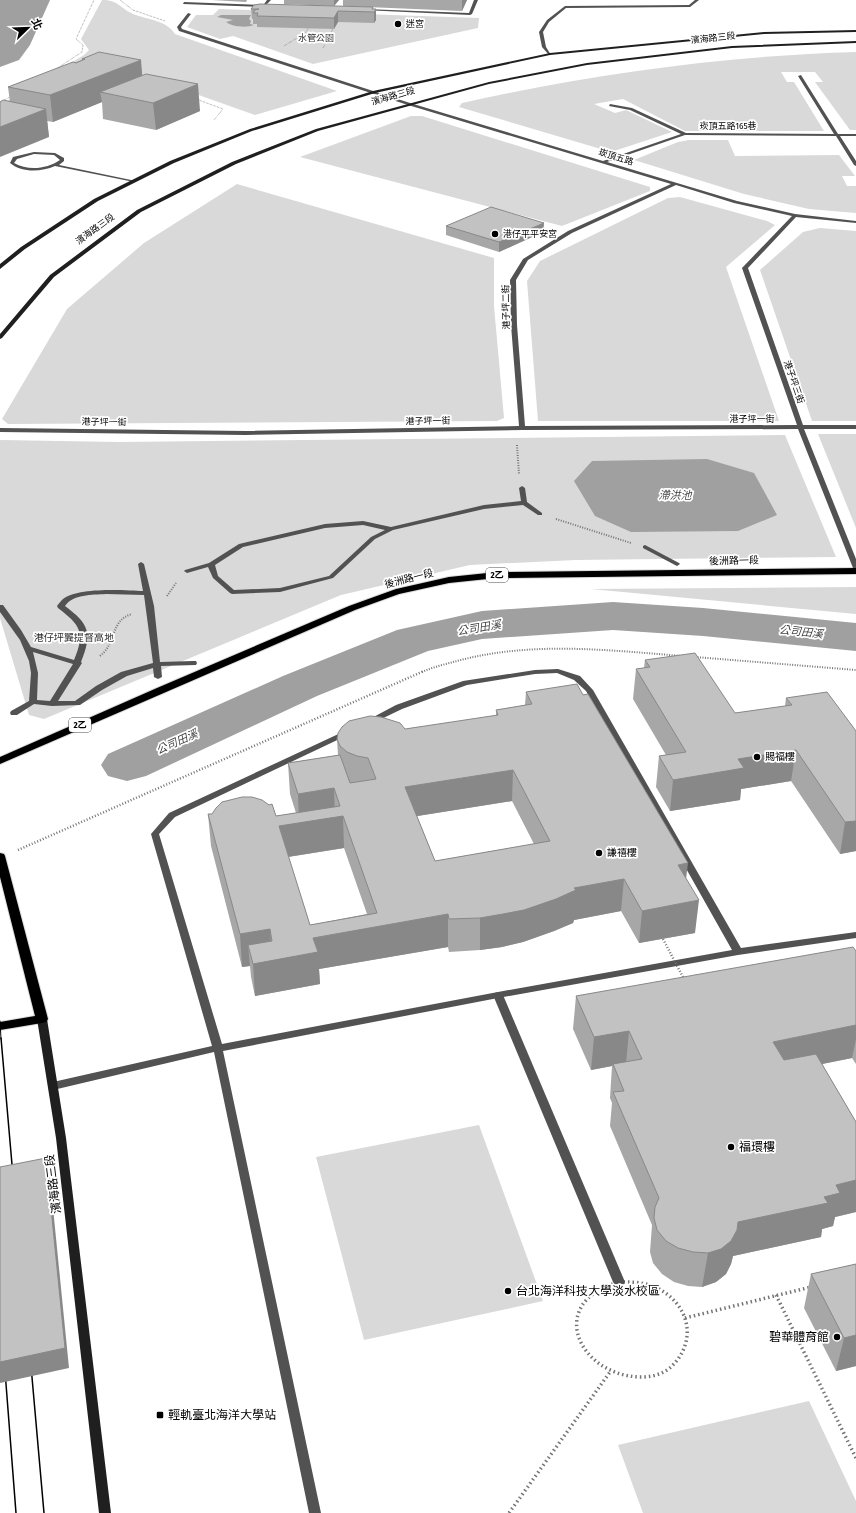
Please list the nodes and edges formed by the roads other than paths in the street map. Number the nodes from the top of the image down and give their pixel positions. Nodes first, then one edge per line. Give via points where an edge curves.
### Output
1 (269, 0) edge
2 (476, 0) edge
3 (697, 0) edge
4 (185, 1) edge
5 (264, 6) junction
6 (271, 7) edge
7 (359, 10) edge
8 (856, 31) edge
9 (856, 42) edge
10 (550, 54) junction
11 (800, 76) dead end
12 (374, 92) junction
13 (409, 104) junction
14 (610, 105) dead end
15 (685, 134) junction
16 (837, 135) junction
17 (856, 135) edge
18 (605, 162) junction
19 (55, 165) junction
20 (856, 165) edge
21 (134, 181) junction
22 (675, 184) junction
23 (795, 215) junction
24 (856, 222) edge
25 (0, 268) edge
26 (0, 337) edge
27 (856, 427) edge
28 (522, 428) junction
29 (801, 428) junction
30 (0, 430) edge
31 (522, 488) dead end
32 (524, 503) junction
33 (540, 514) road end
34 (391, 529) junction
35 (645, 548) road end
36 (141, 564) dead end
37 (211, 564) junction
38 (677, 564) dead end
39 (856, 569) edge
40 (187, 571) dead end
41 (147, 593) junction
42 (0, 607) edge
43 (27, 648) junction
44 (78, 663) junction
45 (193, 663) dead end
46 (157, 664) junction
47 (158, 677) dead end
48 (34, 702) junction
49 (52, 704) junction
50 (14, 713) dead end
51 (0, 761) edge
52 (0, 856) edge
53 (856, 935) edge
54 (738, 952) junction
55 (498, 995) junction
56 (42, 1019) junction
57 (0, 1026) edge
58 (218, 1048) junction
59 (53, 1086) junction
60 (619, 1282) road end
61 (105, 1513) edge
62 (315, 1513) edge

1 - 5 street
2 - 7 street via 470,14
3 - 10 street via 690,6 565,7 548,21 542,32 544,48
4 - 5 street
4 - 12 street, 崁頂五路 via 189,14 179,26 180,30
5 - 6 street
8 - 10 street, 濱海路三段 via 764,33
9 - 13 street, 濱海路三段 via 732,47 587,64 489,83
10 - 12 street, 濱海路三段
11 - 16 street
12 - 13 street, 崁頂五路
12 - 21 street, 濱海路三段 via 251,130 172,162
13 - 18 street, 崁頂五路
13 - 26 street, 濱海路三段 via 317,130 240,161 140,211 52,276
14 - 15 street via 631,109
15 - 16 street, 崁頂五路165巷
15 - 18 street, 崁頂五路165巷
16 - 17 street, 崁頂五路165巷
16 - 20 street
18 - 22 street, 崁頂五路
19 - 19 street via 62,158 49,153 26,154 12,161 15,166 27,168
19 - 21 street
21 - 25 street, 濱海路三段 via 96,200 23,248
22 - 23 street, 崁頂五路 via 736,202
22 - 28 street, 港子坪二街 via 570,232 526,259 513,280
23 - 24 street, 崁頂五路
23 - 29 street, 港子坪三街 via 745,268
27 - 29 street, 港子坪一街
28 - 29 street, 港子坪一街
28 - 30 street, 港子坪一街 via 246,433
29 - 39 street, 港子坪三街
31 - 32 street
32 - 33 street
32 - 34 street via 484,507
34 - 37 street via 363,523 325,526 241,545
34 - 37 street via 373,538 332,577 280,590 232,592 215,577
35 - 38 street
36 - 41 street
37 - 40 street
39 - 51 main road, 後洲路一段 / 2乙 via 497,576 449,580 396,592 352,608
41 - 44 street via 120,592 82,595 67,599 61,606 81,623 85,635
41 - 46 street
42 - 43 street
43 - 44 street
43 - 48 street via 32,657 36,683
44 - 49 street
45 - 46 street
46 - 47 street
46 - 49 street via 124,674 77,702
48 - 49 street
48 - 50 street
52 - 56 main road, 濱海路三段
53 - 54 street
54 - 55 street
54 - 58 street via 590,690 577,678 558,671 466,683 399,707 172,815 155,834
55 - 58 street
55 - 60 street
56 - 57 main road
56 - 59 street, 濱海路三段
58 - 59 street
58 - 62 street
59 - 61 street, 濱海路三段

